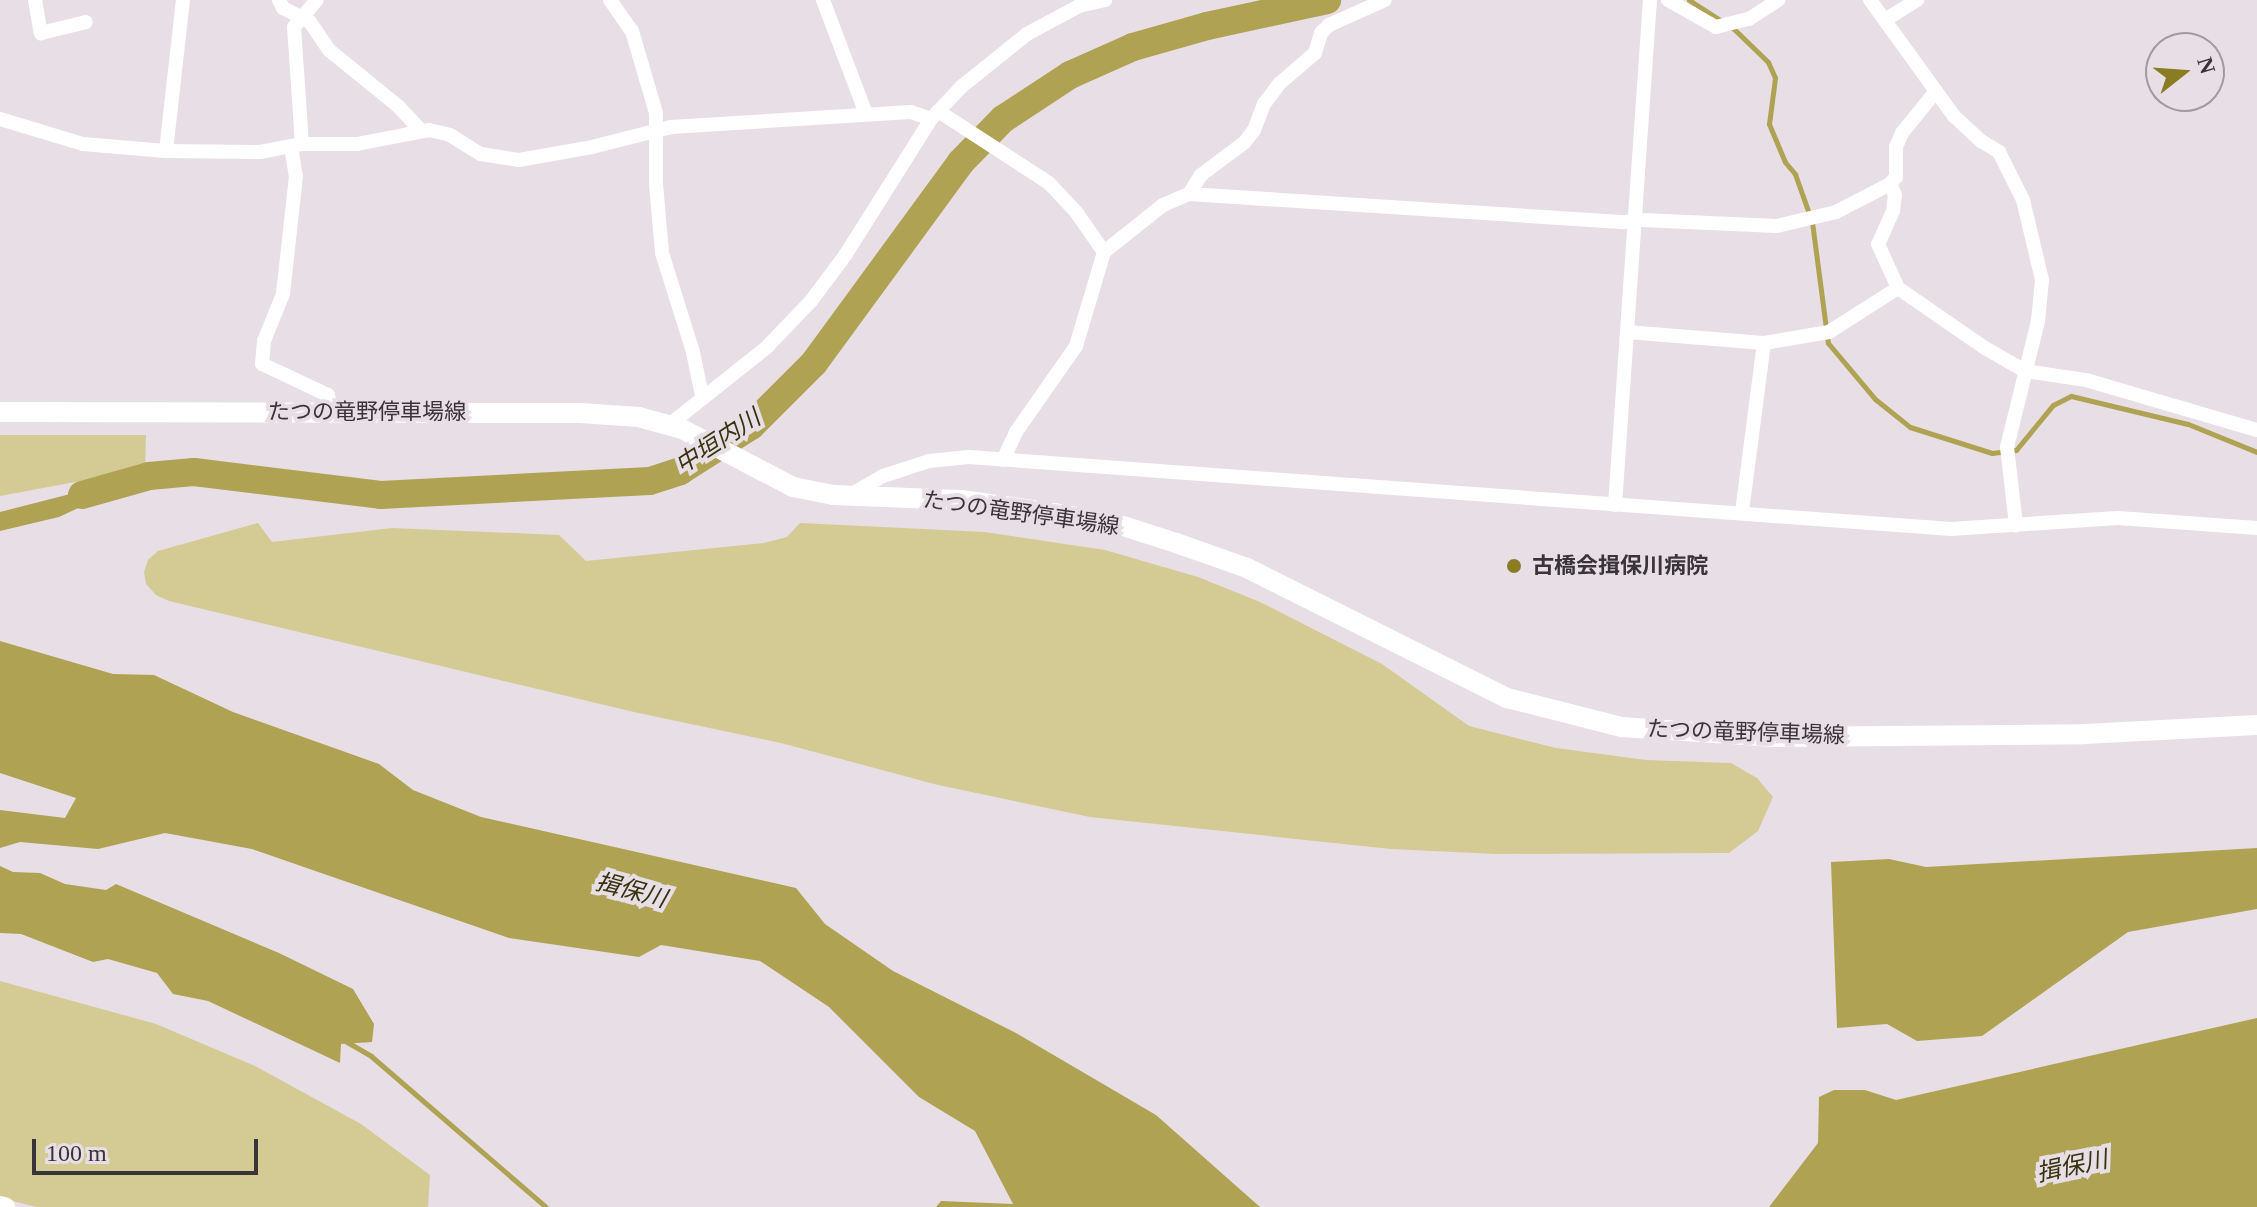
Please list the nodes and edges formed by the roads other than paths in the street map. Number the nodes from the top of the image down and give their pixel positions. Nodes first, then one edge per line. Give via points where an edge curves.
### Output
1 (35, 0) edge
2 (183, 0) edge
3 (279, 0) edge
4 (317, 0) edge
5 (610, 0) edge
6 (823, 0) edge
7 (1105, 0) edge
8 (1385, 0) edge
9 (1650, 0) edge
10 (1668, 0) edge
11 (1778, 0) edge
12 (1870, 0) edge
13 (1917, 0) edge
14 (302, 19) junction
15 (1885, 20) junction
16 (86, 22) dead end
17 (1936, 91) junction
18 (866, 114) junction
19 (937, 115) junction
20 (0, 119) edge
21 (658, 128) junction
22 (420, 130) junction
23 (297, 145) junction
24 (166, 151) junction
25 (1890, 184) junction
26 (1189, 194) junction
27 (1633, 221) junction
28 (1104, 252) junction
29 (1898, 288) junction
30 (1627, 332) junction
31 (1764, 343) junction
32 (2025, 371) junction
33 (702, 396) junction
34 (0, 412) edge
35 (332, 413) junction
36 (676, 427) junction
37 (2257, 430) edge
38 (1003, 460) junction
39 (849, 495) junction
40 (1615, 505) junction
41 (1742, 512) junction
42 (2016, 525) junction
43 (2257, 528) edge
44 (2257, 725) edge

1 - 16 street via 41,33
2 - 24 street
3 - 14 street
4 - 14 street
5 - 21 street via 632,31
6 - 18 street
7 - 19 street via 1079,6 1027,34 961,87
8 - 26 street via 1329,25 1315,53 1264,104 1244,143 1201,175
9 - 27 street
10 - 11 street via 1716,27 1731,25
12 - 15 street
13 - 15 street
14 - 22 street
14 - 23 street via 294,27
15 - 17 street
17 - 25 street via 1902,133 1896,147 1896,177
17 - 32 street via 1954,116 1999,152 2023,200 2042,280
18 - 19 street
18 - 21 street
19 - 28 street via 1049,183
19 - 33 street via 811,301 767,347
20 - 24 street via 83,144
21 - 22 street via 519,160 481,154 450,135
21 - 33 street via 662,253
22 - 23 street via 376,142
23 - 24 street via 260,152
23 - 35 street via 283,294 264,341 262,364 328,395
25 - 27 street via 1836,212 1777,226
25 - 29 street via 1893,211 1878,244
26 - 27 street
26 - 28 street via 1163,205
27 - 30 street
28 - 38 street via 1076,346 1016,432
29 - 31 street via 1825,333
29 - 32 street
30 - 31 street
30 - 40 street
31 - 41 street
32 - 37 street via 2086,380
32 - 42 street via 2007,451
33 - 36 street
34 - 35 main road, たつの竜野停車場線
35 - 36 main road, たつの竜野停車場線 via 580,413 639,417
36 - 39 main road, たつの竜野停車場線 via 793,487
38 - 39 street via 929,461 883,476
38 - 40 street
39 - 44 main road, たつの竜野停車場線 via 961,500 1120,525 1247,568 1507,698 1622,727 1771,737 2085,734
40 - 41 street
41 - 42 street via 1951,529
42 - 43 street via 2118,518

